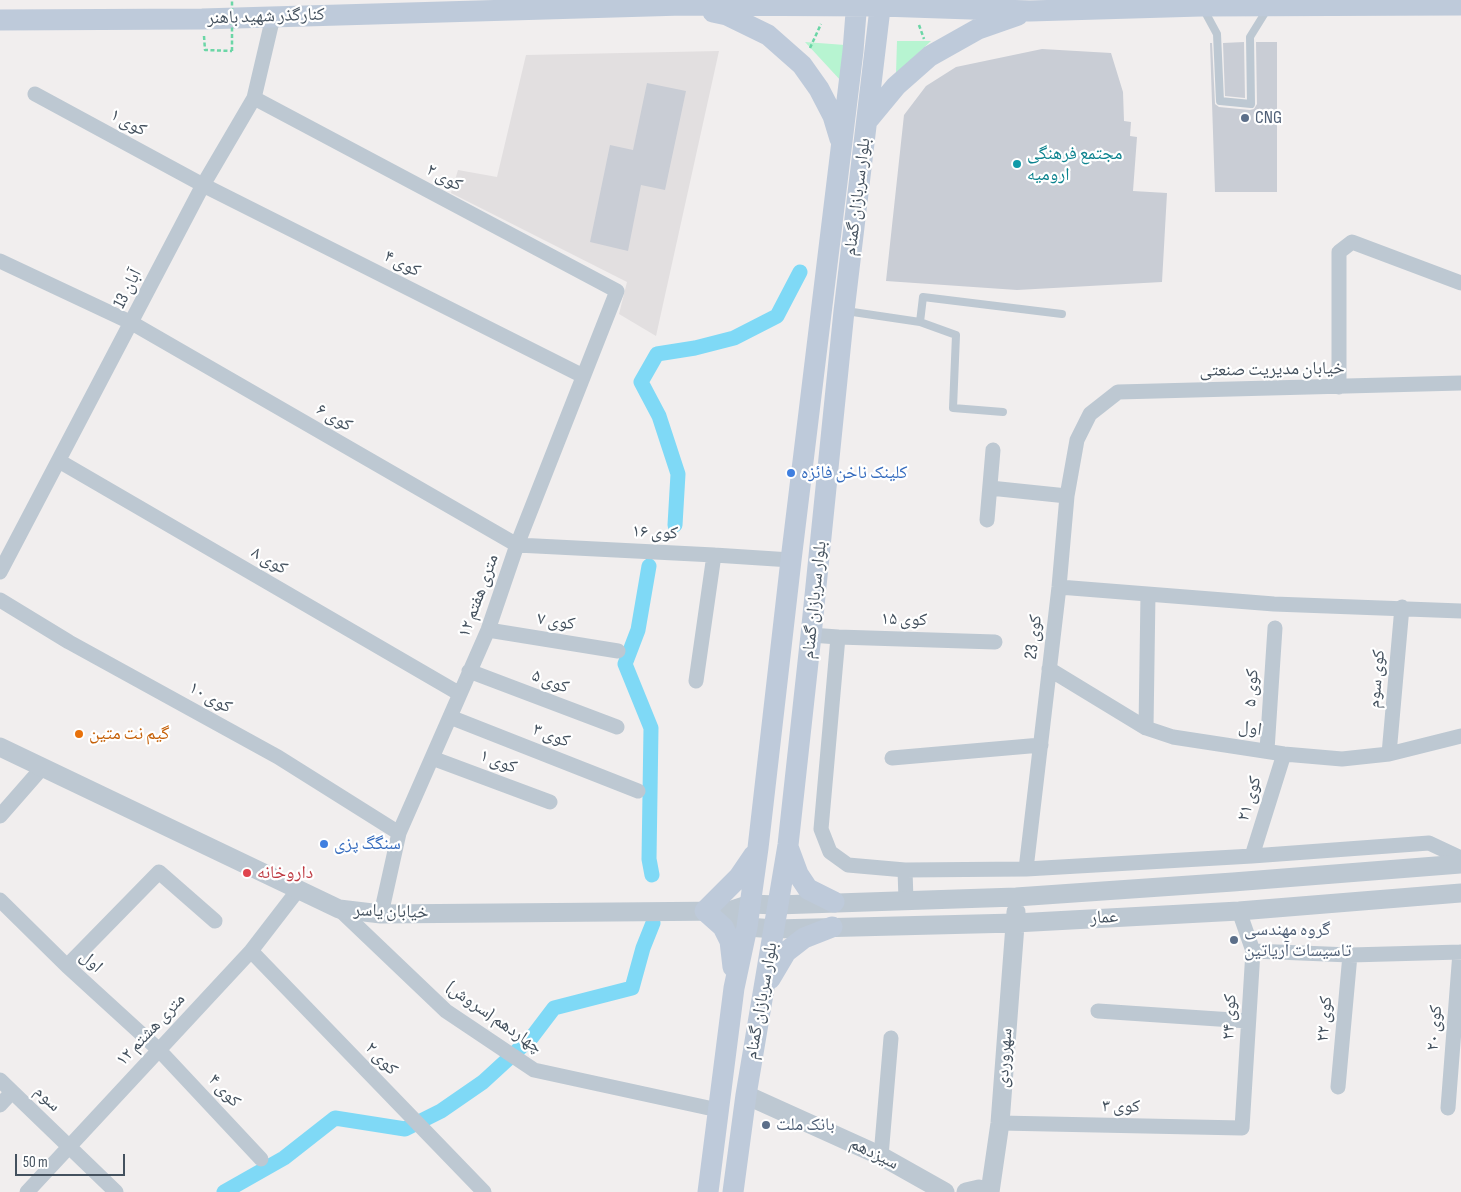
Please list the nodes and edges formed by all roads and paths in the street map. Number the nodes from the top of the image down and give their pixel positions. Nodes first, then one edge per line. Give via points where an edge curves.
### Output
1 (232, 0) edge
2 (1011, 0) edge
3 (692, 3) edge
4 (856, 3) edge
5 (881, 3) edge
6 (1461, 5) edge
7 (829, 6) junction
8 (1202, 6) junction
9 (1270, 6) junction
10 (912, 7) junction
11 (1030, 11) junction
12 (273, 17) junction
13 (0, 20) edge
14 (205, 50) dead end
15 (930, 56) junction
16 (802, 65) junction
17 (36, 94) dead end
18 (254, 98) junction
19 (867, 120) junction
20 (842, 144) junction
21 (203, 185) junction
22 (0, 261) edge
23 (1461, 284) edge
24 (617, 291) joint
25 (844, 311) junction
26 (1062, 314) dead end
27 (920, 322) junction
28 (132, 323) junction
29 (583, 376) junction
30 (1461, 383) edge
31 (1339, 387) junction
32 (1003, 412) dead end
33 (1090, 414) joint
34 (993, 450) dead end
35 (59, 460) junction
36 (990, 488) junction
37 (1067, 496) junction
38 (987, 520) dead end
39 (7, 544) edge
40 (517, 545) junction
41 (714, 555) junction
42 (791, 560) junction
43 (0, 572) edge
44 (1059, 587) junction
45 (1148, 594) junction
46 (0, 600) edge
47 (1402, 607) junction
48 (1461, 610) edge
49 (1275, 628) dead end
50 (488, 630) junction
51 (811, 635) junction
52 (838, 637) junction
53 (995, 642) dead end
54 (618, 651) dead end
55 (1049, 668) junction
56 (469, 671) junction
57 (696, 681) dead end
58 (460, 694) junction
59 (450, 717) junction
60 (617, 727) dead end
61 (1146, 728) junction
62 (1461, 736) edge
63 (1041, 745) junction
64 (0, 747) edge
65 (1267, 750) junction
66 (1284, 754) junction
67 (1389, 754) junction
68 (432, 758) junction
69 (892, 758) dead end
70 (42, 768) junction
71 (638, 791) dead end
72 (550, 802) dead end
73 (0, 816) edge
74 (399, 833) junction
75 (788, 845) junction
76 (758, 848) junction
77 (1252, 856) junction
78 (1461, 858) edge
79 (1461, 864) edge
80 (1026, 869) junction
81 (905, 870) junction
82 (298, 890) junction
83 (1461, 893) edge
84 (1016, 897) junction
85 (0, 900) edge
86 (906, 900) junction
87 (834, 902) junction
88 (750, 904) junction
89 (777, 905) junction
90 (339, 909) junction
91 (1239, 910) junction
92 (704, 911) junction
93 (729, 911) junction
94 (382, 914) junction
95 (215, 921) dead end
96 (1015, 923) junction
97 (747, 927) junction
98 (832, 927) junction
99 (775, 929) junction
100 (251, 951) junction
101 (1253, 951) junction
102 (1461, 952) edge
103 (1350, 955) junction
104 (67, 966) junction
105 (734, 988) junction
106 (762, 992) junction
107 (1098, 1011) dead end
108 (1248, 1021) junction
109 (891, 1038) dead end
110 (159, 1050) junction
111 (0, 1080) edge
112 (1338, 1087) dead end
113 (12, 1092) junction
114 (746, 1095) junction
115 (0, 1105) edge
116 (1448, 1108) dead end
117 (718, 1110) junction
118 (1000, 1123) junction
119 (1242, 1128) joint
120 (68, 1146) junction
121 (881, 1156) junction
122 (261, 1159) dead end
123 (26, 1192) edge
124 (116, 1192) edge
125 (484, 1192) edge
126 (708, 1192) edge
127 (733, 1192) edge
128 (945, 1192) edge
129 (966, 1192) edge
130 (989, 1192) edge

1 - 14 path, bridge via 232,51
2 - 11 main road
3 - 7 main road, کنارگذر شهید باهنر
3 - 12 main road, کنارگذر شهید باهنر
3 - 16 main road via 727,15 768,35
4 - 5 main road, کنارگذر شهید باهنر
4 - 7 main road, کنارگذر شهید باهنر
4 - 20 main road, بلوار سربازان گمنام via 854,51
5 - 10 main road, کنارگذر شهید باهنر
5 - 19 main road, بلوار سربازان گمنام
6 - 9 main road, کنارگذر شهید باهنر
7 - 16 path
8 - 9 main road, کنارگذر شهید باهنر
8 - 9 lane via 1217,34 1220,101 1251,104 1250,37
8 - 11 main road, کنارگذر شهید باهنر
10 - 11 main road, کنارگذر شهید باهنر
10 - 15 path
11 - 15 main road via 978,29
12 - 13 main road, کنارگذر شهید باهنر
12 - 18 street, 13 آبان
15 - 19 main road via 896,86
16 - 20 main road via 833,116
17 - 21 street, کوی ۱
18 - 21 street, 13 آبان
18 - 24 street, کوی ۲
19 - 25 main road, بلوار سربازان گمنام
20 - 42 main road, بلوار سربازان گمنام
21 - 28 street, 13 آبان
21 - 29 street, کوی ۴
22 - 28 street, کوی ۶
23 - 31 street via 1352,242 1339,252
24 - 29 street, ۱۲ متری هفتم
25 - 27 lane
25 - 51 main road, بلوار سربازان گمنام
26 - 27 lane via 923,297
27 - 32 lane via 956,335 953,408
28 - 35 street, 13 آبان
28 - 40 street, کوی ۶
29 - 40 street, ۱۲ متری هفتم
30 - 31 street, خیابان مدیریت صنعتی
31 - 33 street, خیابان مدیریت صنعتی via 1118,392
33 - 37 street, کوی 23 via 1077,440
34 - 36 street
35 - 39 street, 13 آبان
35 - 58 street, کوی ۸
36 - 37 street
36 - 38 street
37 - 44 street, کوی 23
39 - 43 street, 13 آبان
40 - 41 street, کوی ۱۶
40 - 50 street, ۱۲ متری هفتم
41 - 42 street, کوی ۱۶
41 - 57 street
42 - 76 main road, بلوار سربازان گمنام
44 - 45 street
44 - 55 street, کوی 23
45 - 47 street via 1274,604
45 - 61 street
46 - 74 street, کوی ۱۰ via 69,642 278,757
47 - 48 street
47 - 67 street, کوی سوم
49 - 65 street, کوی ۵
50 - 54 street, کوی ۷
50 - 56 street, ۱۲ متری هفتم
51 - 52 street, کوی ۱۵
51 - 75 main road, بلوار سربازان گمنام
52 - 53 street, کوی ۱۵
52 - 81 street via 821,829 830,852 848,865
55 - 61 street, اول
55 - 63 street, کوی 23
56 - 58 street, ۱۲ متری هفتم
56 - 60 street, کوی ۵
58 - 59 street, ۱۲ متری هفتم
59 - 68 street, ۱۲ متری هفتم
59 - 71 street, کوی ۳
61 - 65 street, اول via 1173,736
62 - 67 street, اول
63 - 69 street
63 - 80 street, کوی 23
64 - 70 street, خیابان یاسر
65 - 66 street, اول
66 - 67 street, اول via 1342,759
66 - 77 street, کوی ۲۱
68 - 72 street, کوی ۱
68 - 74 street, ۱۲ متری هفتم
70 - 73 street
70 - 82 street, خیابان یاسر
74 - 94 street, ۱۲ متری هفتم
75 - 87 main road via 798,874 808,889
75 - 89 main road, بلوار سربازان گمنام
76 - 88 main road, بلوار سربازان گمنام
76 - 92 main road via 739,878
77 - 78 street via 1428,844
77 - 80 street
79 - 84 street, عمار
80 - 81 street
81 - 86 street
82 - 90 street, خیابان یاسر
82 - 100 street, ۱۲ متری هشتم
83 - 91 street, عمار
84 - 86 street, عمار
84 - 96 street, سهروردی
85 - 104 street, اول
86 - 87 street, عمار
87 - 89 street, عمار
88 - 89 street, عمار
88 - 93 street, خیابان یاسر
88 - 97 main road, بلوار سربازان گمنام
89 - 99 main road, بلوار سربازان گمنام
90 - 94 street, خیابان یاسر
90 - 117 street, چهاردهم (سروش) via 446,1011 534,1070
91 - 96 street, عمار
91 - 101 street, کوی ۲۴
92 - 93 street, خیابان یاسر
92 - 94 street, خیابان یاسر
92 - 105 main road via 723,927 730,941
93 - 97 street
95 - 104 street via 159,872
96 - 98 street, عمار
96 - 118 street, سهروردی
97 - 99 street, عمار
97 - 105 main road, بلوار سربازان گمنام
98 - 99 street, عمار
98 - 106 main road via 804,938 786,952
99 - 106 main road, بلوار سربازان گمنام
100 - 110 street, ۱۲ متری هشتم
100 - 125 street, کوی ۲
101 - 103 street
101 - 108 street, کوی ۲۴
102 - 103 street
102 - 116 street, کوی ۲۰
103 - 112 street, کوی ۲۲
104 - 110 street, اول
105 - 117 main road, بلوار سربازان گمنام
106 - 114 main road, بلوار سربازان گمنام
107 - 108 street
108 - 119 street, کوی ۲۴
109 - 121 street
110 - 120 street, ۱۲ متری هشتم
110 - 122 street, کوی ۴
111 - 113 street, سوم
113 - 115 street
113 - 120 street, سوم
114 - 121 street, سیزدهم
114 - 127 main road, بلوار سربازان گمنام
117 - 126 main road, بلوار سربازان گمنام
118 - 119 street, کوی ۳
118 - 130 street, سهروردی
120 - 123 street, ۱۲ متری هشتم
120 - 124 street
121 - 128 street, سیزدهم
129 - 130 street via 979,1188

